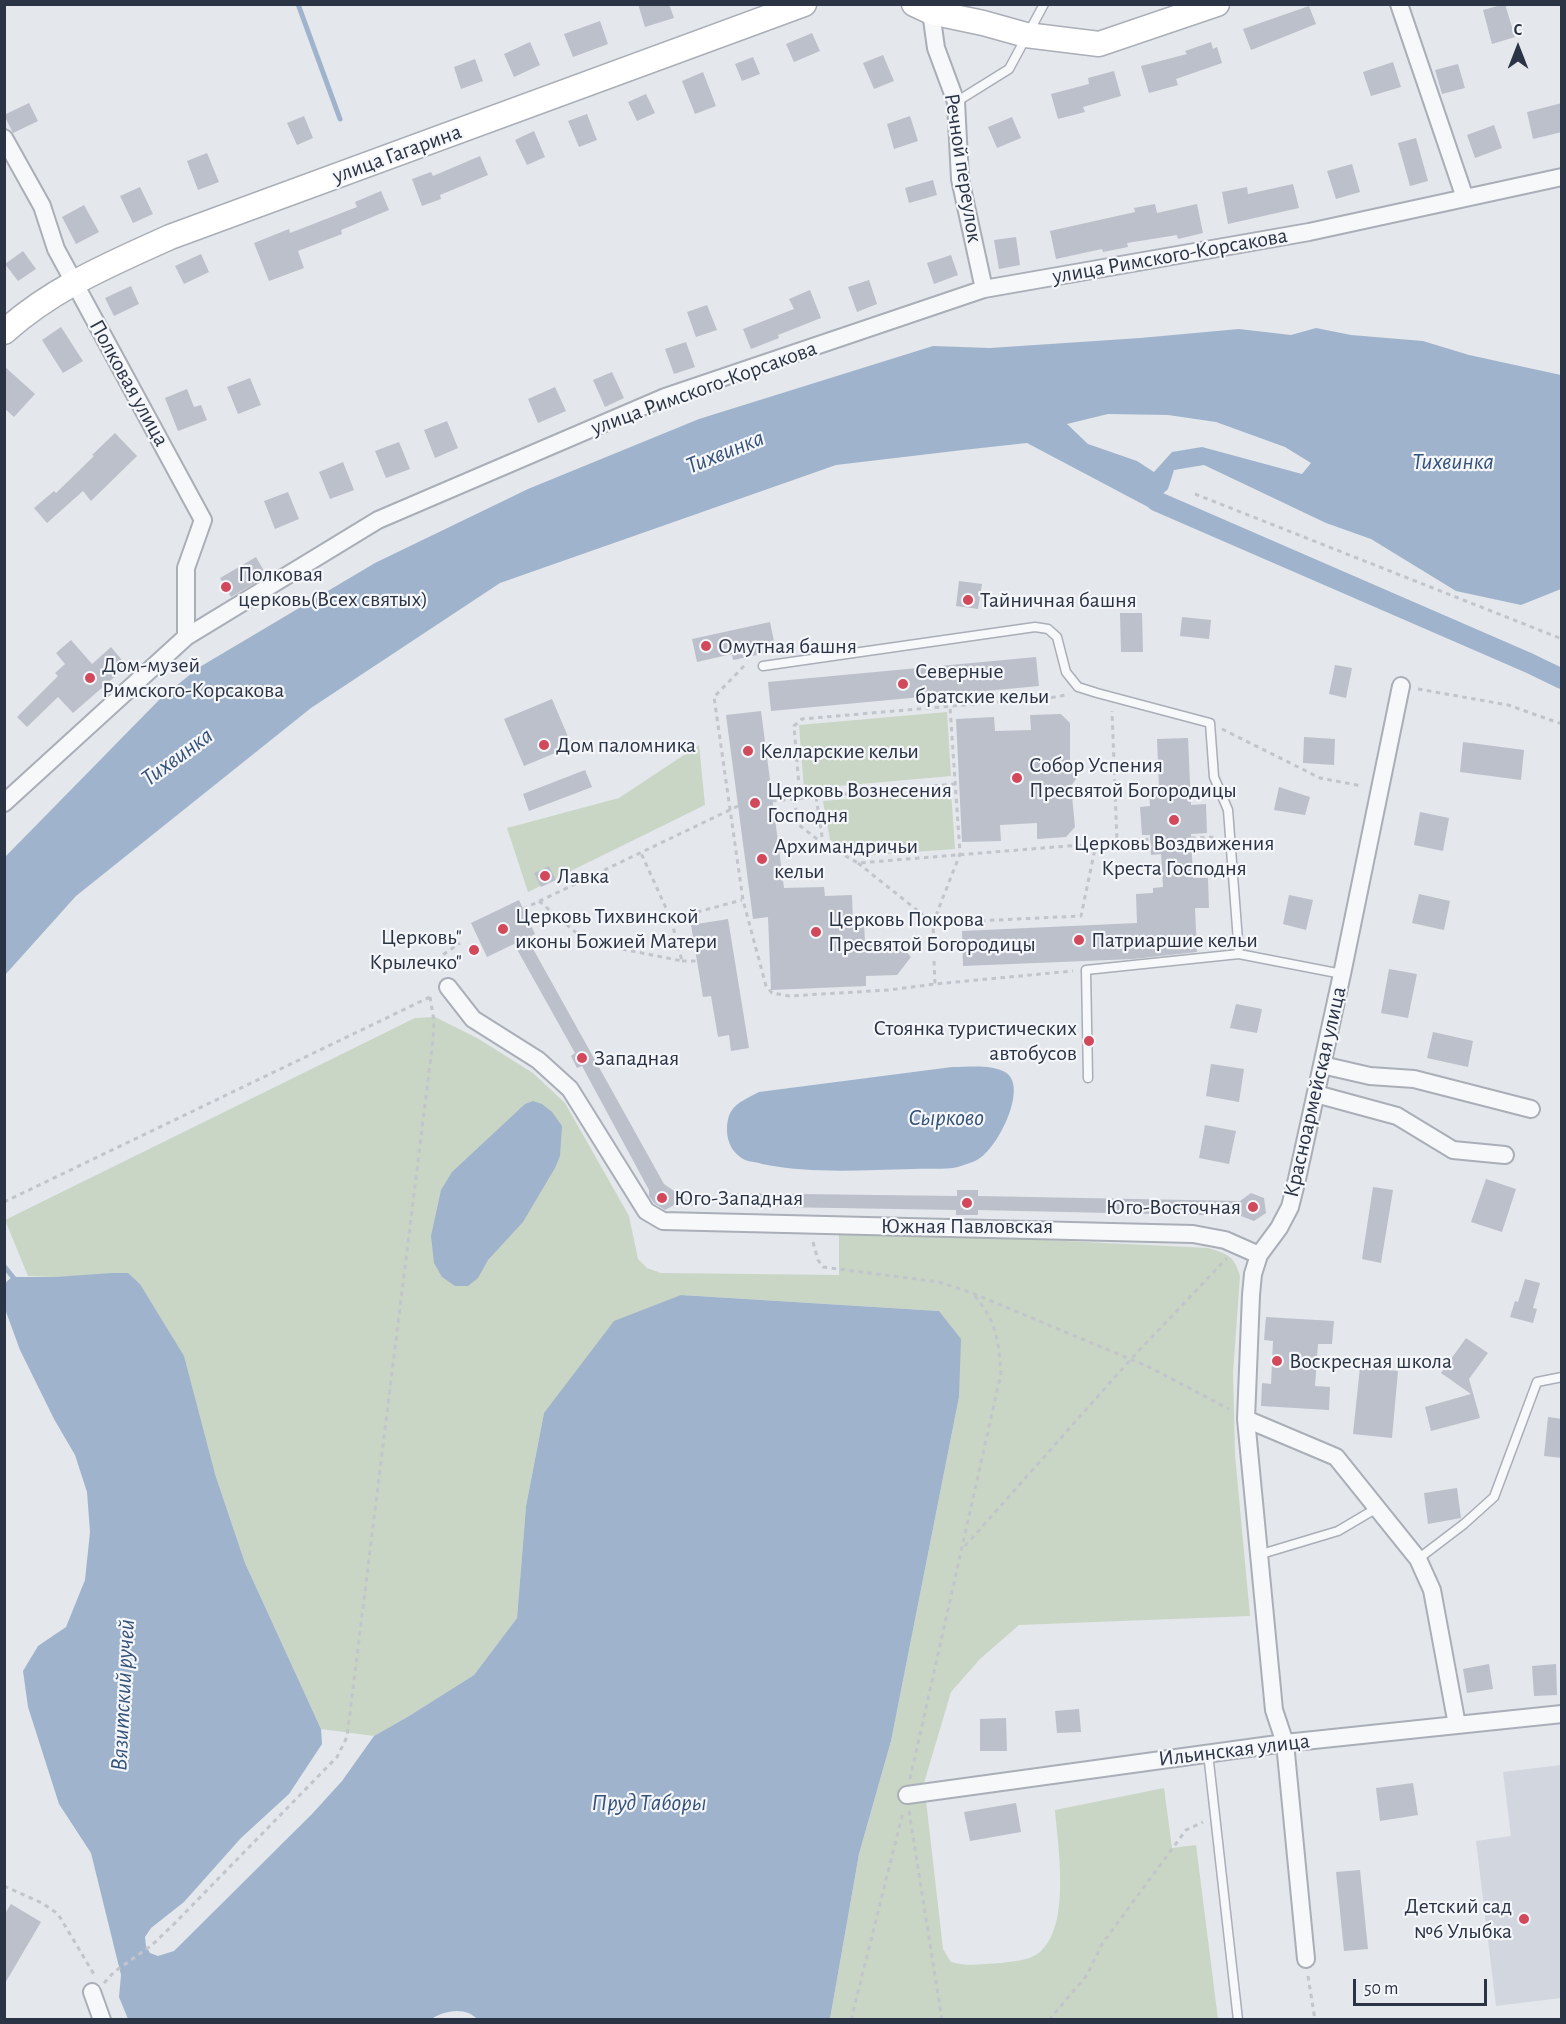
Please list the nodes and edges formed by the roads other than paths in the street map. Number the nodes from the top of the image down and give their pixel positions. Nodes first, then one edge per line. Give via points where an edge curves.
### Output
1 (804, 4) edge
2 (1044, 4) edge
3 (1217, 4) edge
4 (1399, 4) edge
5 (923, 8) edge
6 (1026, 35) junction
7 (956, 102) junction
8 (4, 138) edge
9 (1562, 177) edge
10 (1465, 198) junction
11 (73, 281) junction
12 (984, 289) junction
13 (4, 332) edge
14 (186, 637) junction
15 (763, 666) dead end
16 (1401, 686) dead end
17 (4, 803) edge
18 (1239, 954) junction
19 (1342, 974) junction
20 (448, 987) road end
21 (1322, 1065) junction
22 (1088, 1078) dead end
23 (1316, 1094) junction
24 (1531, 1109) dead end
25 (1505, 1155) dead end
26 (1259, 1255) junction
27 (1562, 1377) edge
28 (1246, 1419) junction
29 (1377, 1508) junction
30 (1258, 1555) junction
31 (1418, 1559) junction
32 (1562, 1714) edge
33 (1457, 1725) junction
34 (1285, 1743) junction
35 (1208, 1753) junction
36 (907, 1795) road end
37 (1306, 1959) road end
38 (92, 1992) road end
39 (102, 2019) edge
40 (1238, 2019) edge

1 - 11 street, улица Гагарина via 170,237
2 - 6 lane
3 - 6 street via 1100,44
4 - 10 street
5 - 6 street
5 - 7 street, Речной переулок
6 - 7 lane via 1009,69
7 - 12 street, Речной переулок via 960,179
8 - 11 street, Полковая улица via 42,206 56,249
9 - 10 street, улица Римского-Корсакова
10 - 12 street, улица Римского-Корсакова via 1309,232
11 - 13 street, улица Гагарина
11 - 14 street, Полковая улица via 203,520 186,568
12 - 14 street, улица Римского-Корсакова via 665,397 378,520
14 - 17 street, улица Римского-Корсакова
15 - 18 lane via 1035,627 1048,629 1057,637 1066,672 1078,687 1210,723 1214,777 1228,810
16 - 19 street, Красноармейская улица
18 - 19 lane
18 - 22 lane via 1086,970
19 - 21 street, Красноармейская улица
20 - 26 street via 473,1019 538,1060 570,1089 646,1211 663,1221 1193,1234 1225,1240
21 - 23 street, Красноармейская улица
21 - 24 street via 1370,1076 1414,1079
23 - 25 street via 1397,1116 1453,1150
23 - 26 street, Красноармейская улица via 1290,1207
26 - 28 street, Красноармейская улица via 1251,1295
27 - 31 lane via 1537,1382 1494,1497
28 - 29 street via 1336,1457
28 - 30 street, Красноармейская улица
29 - 30 lane via 1338,1531
29 - 31 street
30 - 34 street, Красноармейская улица via 1274,1710
31 - 33 street via 1432,1590
32 - 33 street, Ильинская улица
33 - 34 street, Ильинская улица
34 - 35 street, Ильинская улица
34 - 37 street, Красноармейская улица
35 - 36 street, Ильинская улица
35 - 40 lane
38 - 39 street

